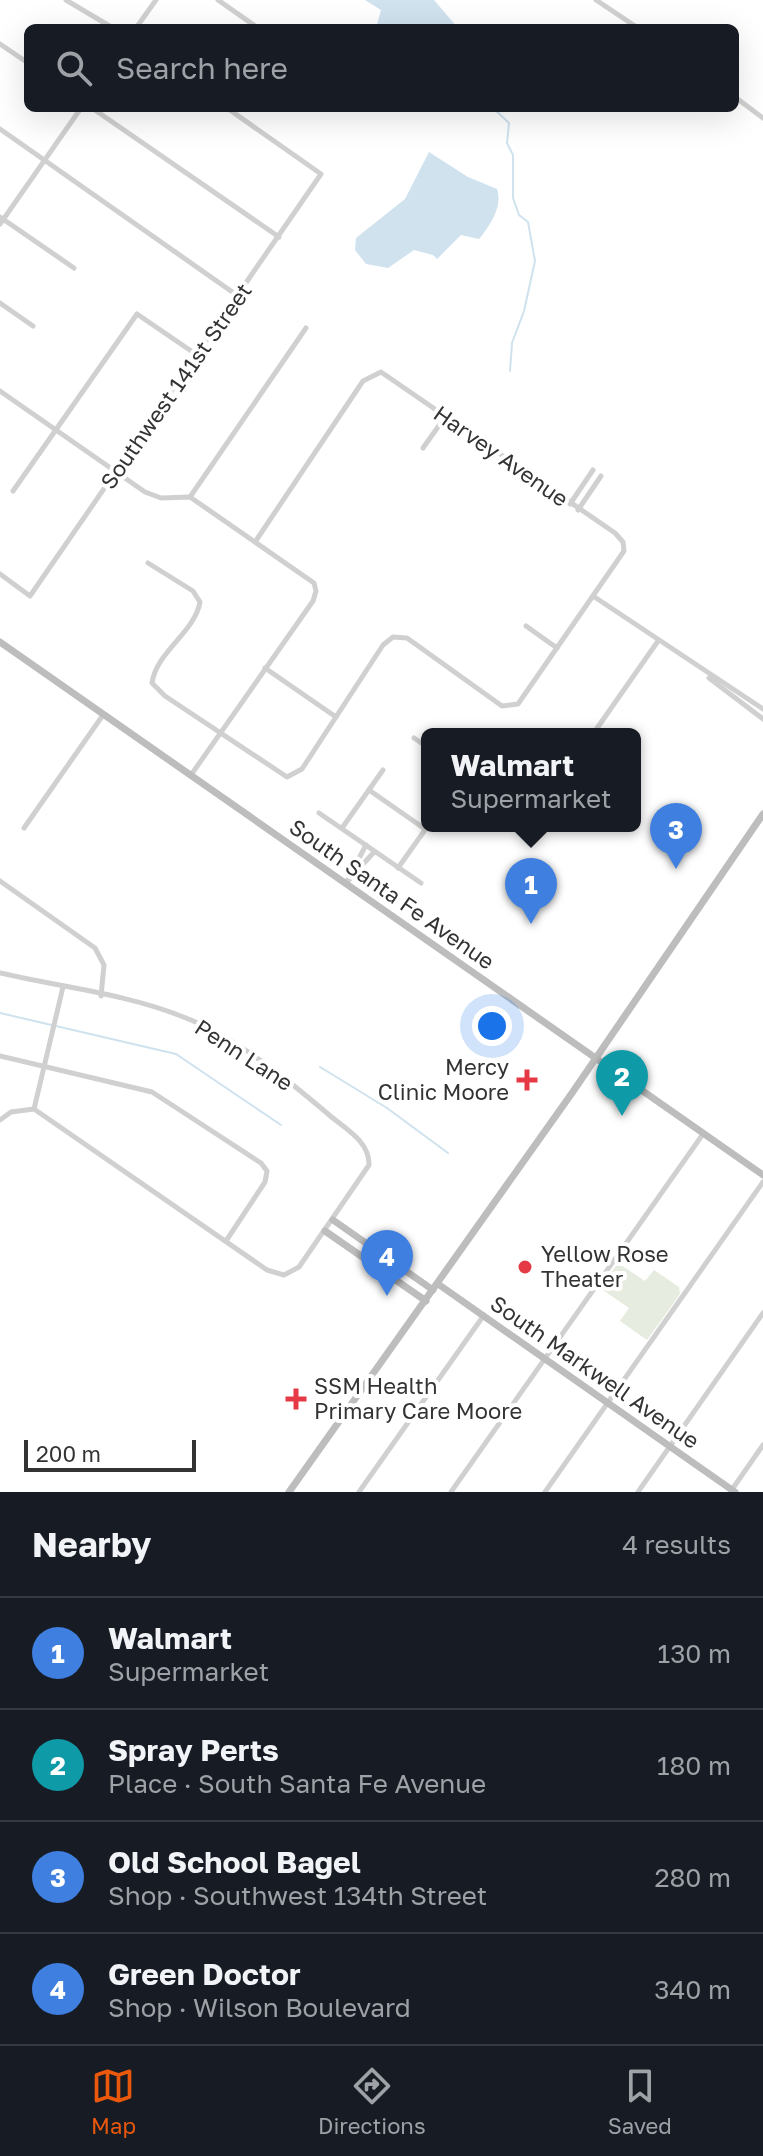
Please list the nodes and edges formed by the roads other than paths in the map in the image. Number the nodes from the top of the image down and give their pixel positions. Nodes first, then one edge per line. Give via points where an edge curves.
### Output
1 (66, 0) edge
2 (156, 0) edge
3 (218, 0) edge
4 (596, 0) edge
5 (106, 24) edge
6 (139, 24) edge
7 (252, 24) edge
8 (632, 24) edge
9 (0, 44) edge
10 (24, 60) edge
11 (739, 100) edge
12 (78, 112) edge
13 (98, 112) edge
14 (233, 112) edge
15 (763, 118) edge
16 (0, 129) edge
17 (44, 161) junction
18 (1, 220) edge
19 (279, 237) junction
20 (74, 268) dead end
21 (238, 296) junction
22 (0, 303) edge
23 (33, 326) dead end
24 (306, 328) dead end
25 (197, 355) junction
26 (0, 391) edge
27 (445, 417) junction
28 (56, 430) junction
29 (423, 448) dead end
30 (593, 470) dead end
31 (116, 472) junction
32 (601, 476) dead end
33 (586, 481) junction
34 (593, 487) junction
35 (13, 491) dead end
36 (190, 497) junction
37 (570, 504) junction
38 (578, 510) junction
39 (255, 542) junction
40 (148, 563) dead end
41 (3, 576) edge
42 (0, 586) edge
43 (593, 596) junction
44 (526, 626) dead end
45 (658, 641) junction
46 (0, 642) edge
47 (557, 648) junction
48 (693, 665) junction
49 (265, 668) junction
50 (763, 709) edge
51 (103, 715) junction
52 (336, 717) junction
53 (763, 719) edge
54 (597, 728) edge
55 (220, 732) junction
56 (414, 738) dead end
57 (421, 743) edge
58 (383, 770) dead end
59 (190, 776) junction
60 (369, 790) junction
61 (319, 813) dead end
62 (763, 814) edge
63 (421, 824) edge
64 (24, 828) dead end
65 (342, 829) junction
66 (423, 832) edge
67 (366, 845) junction
68 (374, 852) junction
69 (398, 868) junction
70 (0, 881) edge
71 (346, 883) junction
72 (421, 883) dead end
73 (0, 973) edge
74 (63, 987) junction
75 (101, 996) junction
76 (0, 1056) edge
77 (595, 1059) junction
78 (45, 1066) junction
79 (34, 1109) junction
80 (0, 1120) edge
81 (703, 1134) junction
82 (763, 1175) edge
83 (763, 1182) edge
84 (333, 1220) junction
85 (325, 1231) junction
86 (226, 1241) junction
87 (435, 1287) junction
88 (426, 1301) junction
89 (763, 1313) edge
90 (484, 1315) junction
91 (545, 1359) junction
92 (608, 1402) junction
93 (763, 1445) edge
94 (670, 1446) junction
95 (732, 1491) edge
96 (289, 1492) edge
97 (359, 1492) edge
98 (451, 1492) edge
99 (545, 1492) edge
100 (638, 1492) edge

1 - 5 street
2 - 6 street
3 - 7 street
4 - 8 street
9 - 10 street
11 - 15 street
12 - 17 street
13 - 19 street
14 - 19 street, Southwest 141st Street via 321,174
16 - 17 street
17 - 18 street
17 - 21 street
18 - 20 street
19 - 21 street, Southwest 141st Street
21 - 25 street, Southwest 141st Street
22 - 23 street
24 - 36 street
25 - 28 street via 137,314
25 - 31 street, Southwest 141st Street
26 - 28 street
27 - 29 street
27 - 37 street, Harvey Avenue
27 - 39 street, Harvey Avenue via 389,376 374,373 363,381
28 - 31 street
28 - 35 street
30 - 33 street
31 - 36 street via 151,496
31 - 41 street, Southwest 141st Street via 30,596
32 - 34 street
33 - 34 street
33 - 37 street
34 - 38 street
36 - 39 street
37 - 38 street, Harvey Avenue
38 - 43 street, Harvey Avenue via 615,533 624,545
39 - 49 street via 309,577 316,588 313,601
40 - 55 street via 193,591 200,602 155,670 152,683
41 - 42 street
43 - 45 street
43 - 47 street
44 - 47 street
45 - 48 street
45 - 54 street
46 - 51 main road, South Santa Fe Avenue
47 - 52 street via 523,699 510,707 407,638 393,637
48 - 50 street
48 - 53 street
49 - 52 street
49 - 55 street
51 - 59 main road, South Santa Fe Avenue
51 - 64 street
52 - 55 street via 302,769 290,776
55 - 59 street
56 - 57 street
58 - 60 street
59 - 71 main road, South Santa Fe Avenue
60 - 63 street
60 - 65 street
61 - 65 street
62 - 77 main road
65 - 67 street
66 - 69 street
67 - 68 street
67 - 71 street
68 - 69 street
68 - 71 street
69 - 72 street
70 - 75 street via 95,948 104,965
71 - 77 main road, South Santa Fe Avenue
73 - 74 street, Penn Lane
74 - 75 street, Penn Lane
74 - 78 street
75 - 84 street, Penn Lane via 175,1014 209,1029 361,1141 369,1157 364,1175
76 - 78 street
77 - 81 main road, South Santa Fe Avenue
77 - 87 main road
78 - 79 street
78 - 86 street via 160,1095 261,1163 268,1174
79 - 80 street via 11,1112
79 - 86 street
81 - 82 main road, South Santa Fe Avenue
81 - 91 street
83 - 92 street
84 - 85 street
84 - 87 main road, South Markwell Avenue
85 - 86 street via 288,1274 267,1270
85 - 88 main road
87 - 88 main road
87 - 90 main road, South Markwell Avenue
88 - 96 main road
89 - 94 street
90 - 91 main road, South Markwell Avenue
90 - 97 street
91 - 92 main road, South Markwell Avenue
91 - 98 street
92 - 94 main road, South Markwell Avenue
92 - 99 street
93 - 95 street
94 - 95 main road, South Markwell Avenue
94 - 100 street

